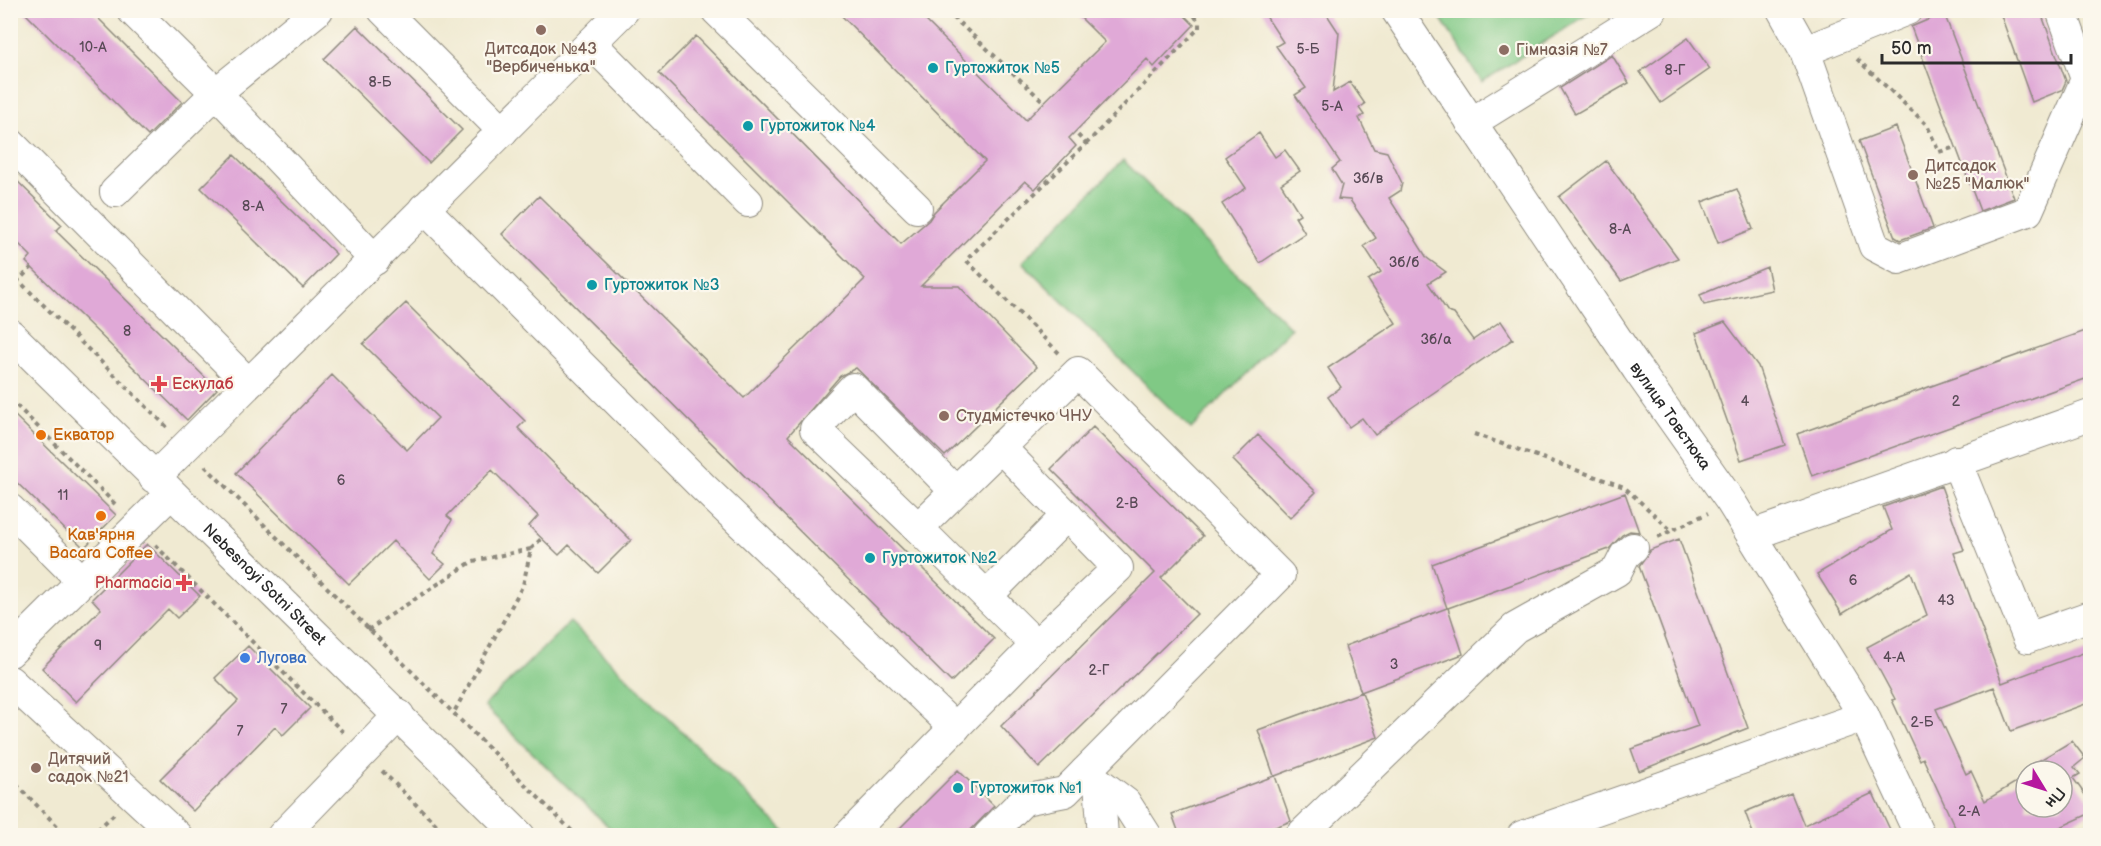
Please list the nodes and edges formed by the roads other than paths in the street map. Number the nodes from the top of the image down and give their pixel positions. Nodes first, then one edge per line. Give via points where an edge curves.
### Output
1 (132, 10) edge
2 (318, 10) edge
3 (383, 10) edge
4 (624, 10) edge
5 (716, 10) edge
6 (1396, 10) edge
7 (1652, 10) edge
8 (1782, 10) edge
9 (1907, 10) edge
10 (2061, 10) edge
11 (591, 44) junction
12 (1806, 51) junction
13 (216, 93) junction
14 (1471, 123) junction
15 (503, 131) junction
16 (10, 143) edge
17 (115, 192) dead end
18 (748, 202) dead end
19 (424, 208) junction
20 (917, 208) dead end
21 (375, 260) junction
22 (10, 334) edge
23 (248, 383) junction
24 (2091, 415) edge
25 (1000, 447) junction
26 (1956, 461) junction
27 (162, 486) junction
28 (955, 491) junction
29 (10, 509) edge
30 (1066, 515) junction
31 (918, 528) junction
32 (1752, 535) junction
33 (1633, 548) dead end
34 (82, 581) junction
35 (987, 596) junction
36 (2091, 616) edge
37 (1036, 645) junction
38 (10, 652) edge
39 (10, 681) edge
40 (399, 716) junction
41 (1864, 716) junction
42 (955, 728) junction
43 (1092, 777) junction
44 (177, 836) edge
45 (282, 836) edge
46 (520, 836) edge
47 (848, 836) edge
48 (988, 836) edge
49 (1103, 836) edge
50 (1147, 836) edge
51 (1300, 836) edge
52 (1522, 836) edge
53 (1920, 836) edge

1 - 13 street
2 - 13 street
3 - 15 street
4 - 11 street
5 - 20 street
6 - 14 street, вулиця Товстюка
7 - 14 street
8 - 12 street
9 - 12 street
10 - 12 street via 2086,79 2028,211 1899,260 1874,246
11 - 15 street
11 - 18 street
13 - 17 street
13 - 21 street
14 - 32 street, вулиця Товстюка
15 - 19 street
16 - 23 street
19 - 21 street
19 - 42 street via 703,487
21 - 23 street
22 - 27 street, Nebesnoyi Sotni Street
23 - 27 street via 186,446
24 - 26 street
25 - 28 street
25 - 30 street
25 - 43 street via 1078,372 1280,575
26 - 32 street
26 - 36 street via 2028,638
27 - 34 street via 137,526
27 - 40 street, Nebesnoyi Sotni Street
28 - 31 street
28 - 31 street via 853,388 815,429
29 - 34 street
30 - 35 street
30 - 37 street via 1118,568
31 - 35 street
32 - 41 street, вулиця Товстюка
33 - 51 street via 1617,571 1515,628
34 - 38 street
35 - 37 street
37 - 42 street
39 - 44 street
40 - 45 street
40 - 46 street, Nebesnoyi Sotni Street
41 - 52 street
41 - 53 street, вулиця Товстюка
42 - 47 street
43 - 48 street via 1065,792 1024,800
43 - 49 street
43 - 50 street via 1126,803

